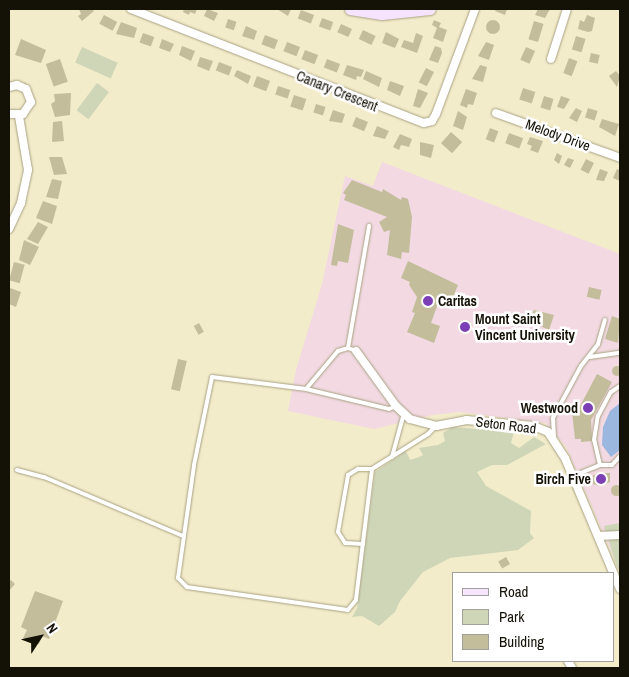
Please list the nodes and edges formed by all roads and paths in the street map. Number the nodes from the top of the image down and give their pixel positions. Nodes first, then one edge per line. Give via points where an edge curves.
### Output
1 (132, 9) edge
2 (350, 9) edge
3 (430, 9) edge
4 (475, 9) edge
5 (567, 9) edge
6 (400, 11) edge
7 (551, 59) dead end
8 (9, 87) edge
9 (496, 113) dead end
10 (9, 114) edge
11 (19, 116) junction
12 (620, 158) edge
13 (370, 226) dead end
14 (9, 229) edge
15 (605, 320) dead end
16 (348, 348) junction
17 (356, 351) joint
18 (620, 353) edge
19 (590, 357) junction
20 (620, 386) edge
21 (306, 389) junction
22 (396, 406) junction
23 (404, 413) junction
24 (552, 422) junction
25 (436, 426) junction
26 (540, 428) junction
27 (555, 440) junction
28 (620, 456) edge
29 (392, 457) junction
30 (600, 465) junction
31 (372, 469) junction
32 (17, 470) dead end
33 (573, 476) junction
34 (620, 534) edge
35 (183, 536) junction
36 (600, 536) junction
37 (363, 544) junction
38 (614, 572) edge
39 (614, 573) edge
40 (620, 589) edge

1 - 4 street, Canary Crescent via 424,123 432,121 436,114
2 - 6 street
3 - 6 street
5 - 7 street
8 - 11 street via 22,86 31,98 30,107
9 - 12 street, Melody Drive
10 - 11 street
11 - 14 street via 28,170 21,203
13 - 16 lane
15 - 19 lane via 598,344
16 - 17 lane
16 - 21 lane via 335,355
17 - 22 street
18 - 19 lane
19 - 24 lane via 581,366
20 - 30 lane via 611,392 598,416 594,440
21 - 22 lane via 384,409
21 - 35 lane via 212,377
22 - 23 street
23 - 25 street
23 - 29 lane
24 - 26 lane
24 - 27 lane
25 - 26 street, Seton Road via 466,420
25 - 29 lane
26 - 27 street, Seton Road
27 - 33 street, Seton Road
28 - 30 lane via 612,465
29 - 31 lane
30 - 33 lane
31 - 37 lane
31 - 37 lane via 358,469 348,475 338,532 345,543
32 - 35 lane via 44,478
33 - 36 street, Seton Road
34 - 36 street
35 - 37 lane via 177,572 186,586 343,611 352,608 356,600
36 - 38 street, Seton Road
39 - 40 street, Seton Road

